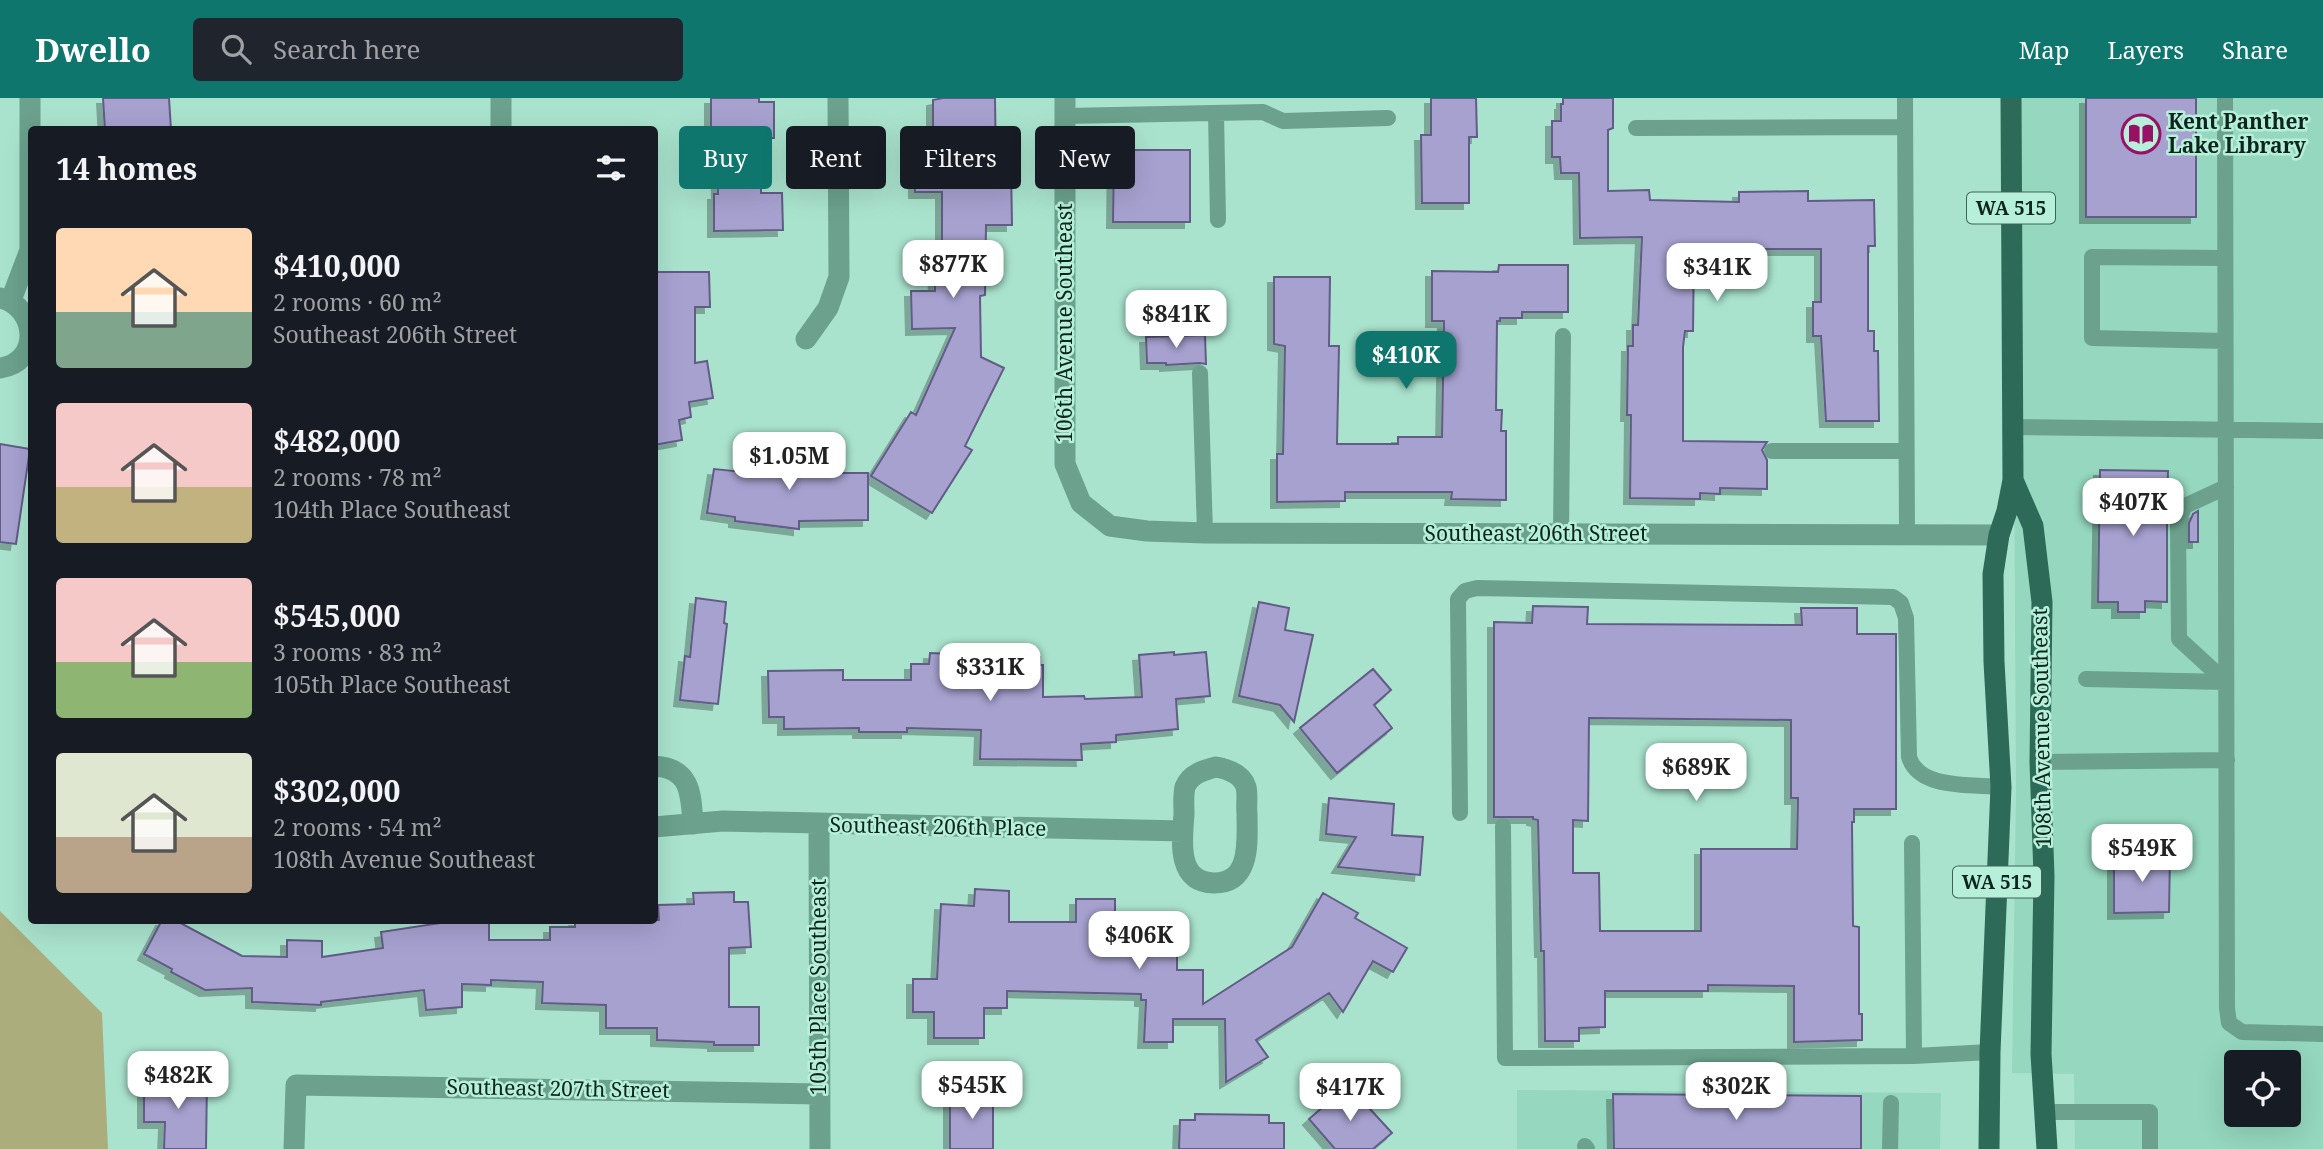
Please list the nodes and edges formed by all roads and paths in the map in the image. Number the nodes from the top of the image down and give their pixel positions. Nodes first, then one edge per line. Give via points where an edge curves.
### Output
1 (30, 98) edge
2 (501, 98) edge
3 (838, 98) edge
4 (1905, 98) edge
5 (2011, 98) edge
6 (2225, 98) edge
7 (1065, 107) edge
8 (1216, 113) junction
9 (1388, 118) dead end
10 (30, 126) edge
11 (501, 126) edge
12 (1905, 127) junction
13 (1636, 128) dead end
14 (1218, 220) dead end
15 (28, 254) edge
16 (2225, 258) junction
17 (5, 299) edge
18 (28, 320) edge
19 (1563, 336) dead end
20 (806, 339) dead end
21 (2225, 341) junction
22 (28, 346) edge
23 (0, 368) edge
24 (1200, 373) dead end
25 (2012, 427) junction
26 (2226, 431) junction
27 (2323, 431) edge
28 (1772, 451) dead end
29 (1906, 451) junction
30 (2013, 481) junction
31 (2226, 487) junction
32 (1081, 503) joint
33 (1205, 533) junction
34 (1561, 534) junction
35 (1908, 534) junction
36 (1999, 535) junction
37 (2086, 679) dead end
38 (2226, 681) junction
39 (2227, 760) junction
40 (2040, 762) junction
41 (658, 767) edge
42 (2001, 787) junction
43 (1460, 813) dead end
44 (693, 824) junction
45 (819, 824) junction
46 (1503, 826) dead end
47 (658, 827) edge
48 (1183, 831) junction
49 (1912, 843) dead end
50 (2323, 1034) edge
51 (1990, 1052) junction
52 (1914, 1056) junction
53 (819, 1094) junction
54 (1891, 1103) dead end
55 (2045, 1112) junction
56 (294, 1149) edge
57 (820, 1149) edge
58 (1890, 1149) edge
59 (1989, 1149) edge
60 (2047, 1149) edge
61 (2150, 1149) edge

1 - 10 street
2 - 11 street
3 - 20 street via 839,277 828,309
4 - 12 lane
5 - 25 main road, 108th Avenue Southeast / WA 515
6 - 16 lane
7 - 8 lane
7 - 32 street, 106th Avenue Southeast via 1065,464
8 - 9 lane via 1263,112 1283,121
8 - 14 lane
12 - 13 lane
12 - 29 lane
15 - 17 street
16 - 21 lane
16 - 21 lane via 2092,257 2092,338
17 - 18 street
19 - 34 lane
21 - 26 lane
22 - 23 street via 18,360
24 - 33 lane
25 - 26 lane
25 - 30 main road, 108th Avenue Southeast / WA 515
26 - 27 lane
26 - 31 lane
28 - 29 lane
29 - 35 lane
30 - 36 main road, 108th Avenue Southeast / WA 515
30 - 40 main road, 108th Avenue Southeast / WA 515 via 2033,526 2040,589
31 - 38 lane
31 - 38 lane via 2185,506 2178,521 2179,639
32 - 33 street, Southeast 206th Street via 1110,526
33 - 34 street, Southeast 206th Street
34 - 35 street, Southeast 206th Street
35 - 36 street, Southeast 206th Street
36 - 42 main road, 108th Avenue Southeast / WA 515 via 1993,574
37 - 38 lane
38 - 39 lane
39 - 40 lane
39 - 50 lane via 2229,1023 2242,1032
40 - 55 main road, 108th Avenue Southeast / WA 515
41 - 44 street via 680,774 688,785
42 - 43 lane via 1936,782 1912,767 1906,618 1901,603 1893,597 1477,588 1458,599
42 - 51 main road, 108th Avenue Southeast / WA 515
44 - 45 street, Southeast 206th Place
44 - 47 street, Southeast 206th Place
45 - 48 street, Southeast 206th Place
45 - 53 street, 105th Place Southeast
46 - 52 lane via 1504,1059
48 - 48 street via 1185,787 1193,777 1216,767 1239,777 1246,787 1247,850 1238,873 1214,883 1191,873 1184,862
49 - 52 lane
51 - 52 lane
51 - 59 main road, 108th Avenue Southeast / WA 515
53 - 56 street, Southeast 207th Street via 296,1085
53 - 57 street, 105th Place Southeast
54 - 58 lane
55 - 60 main road, 108th Avenue Southeast / WA 515
55 - 61 lane via 2150,1112

